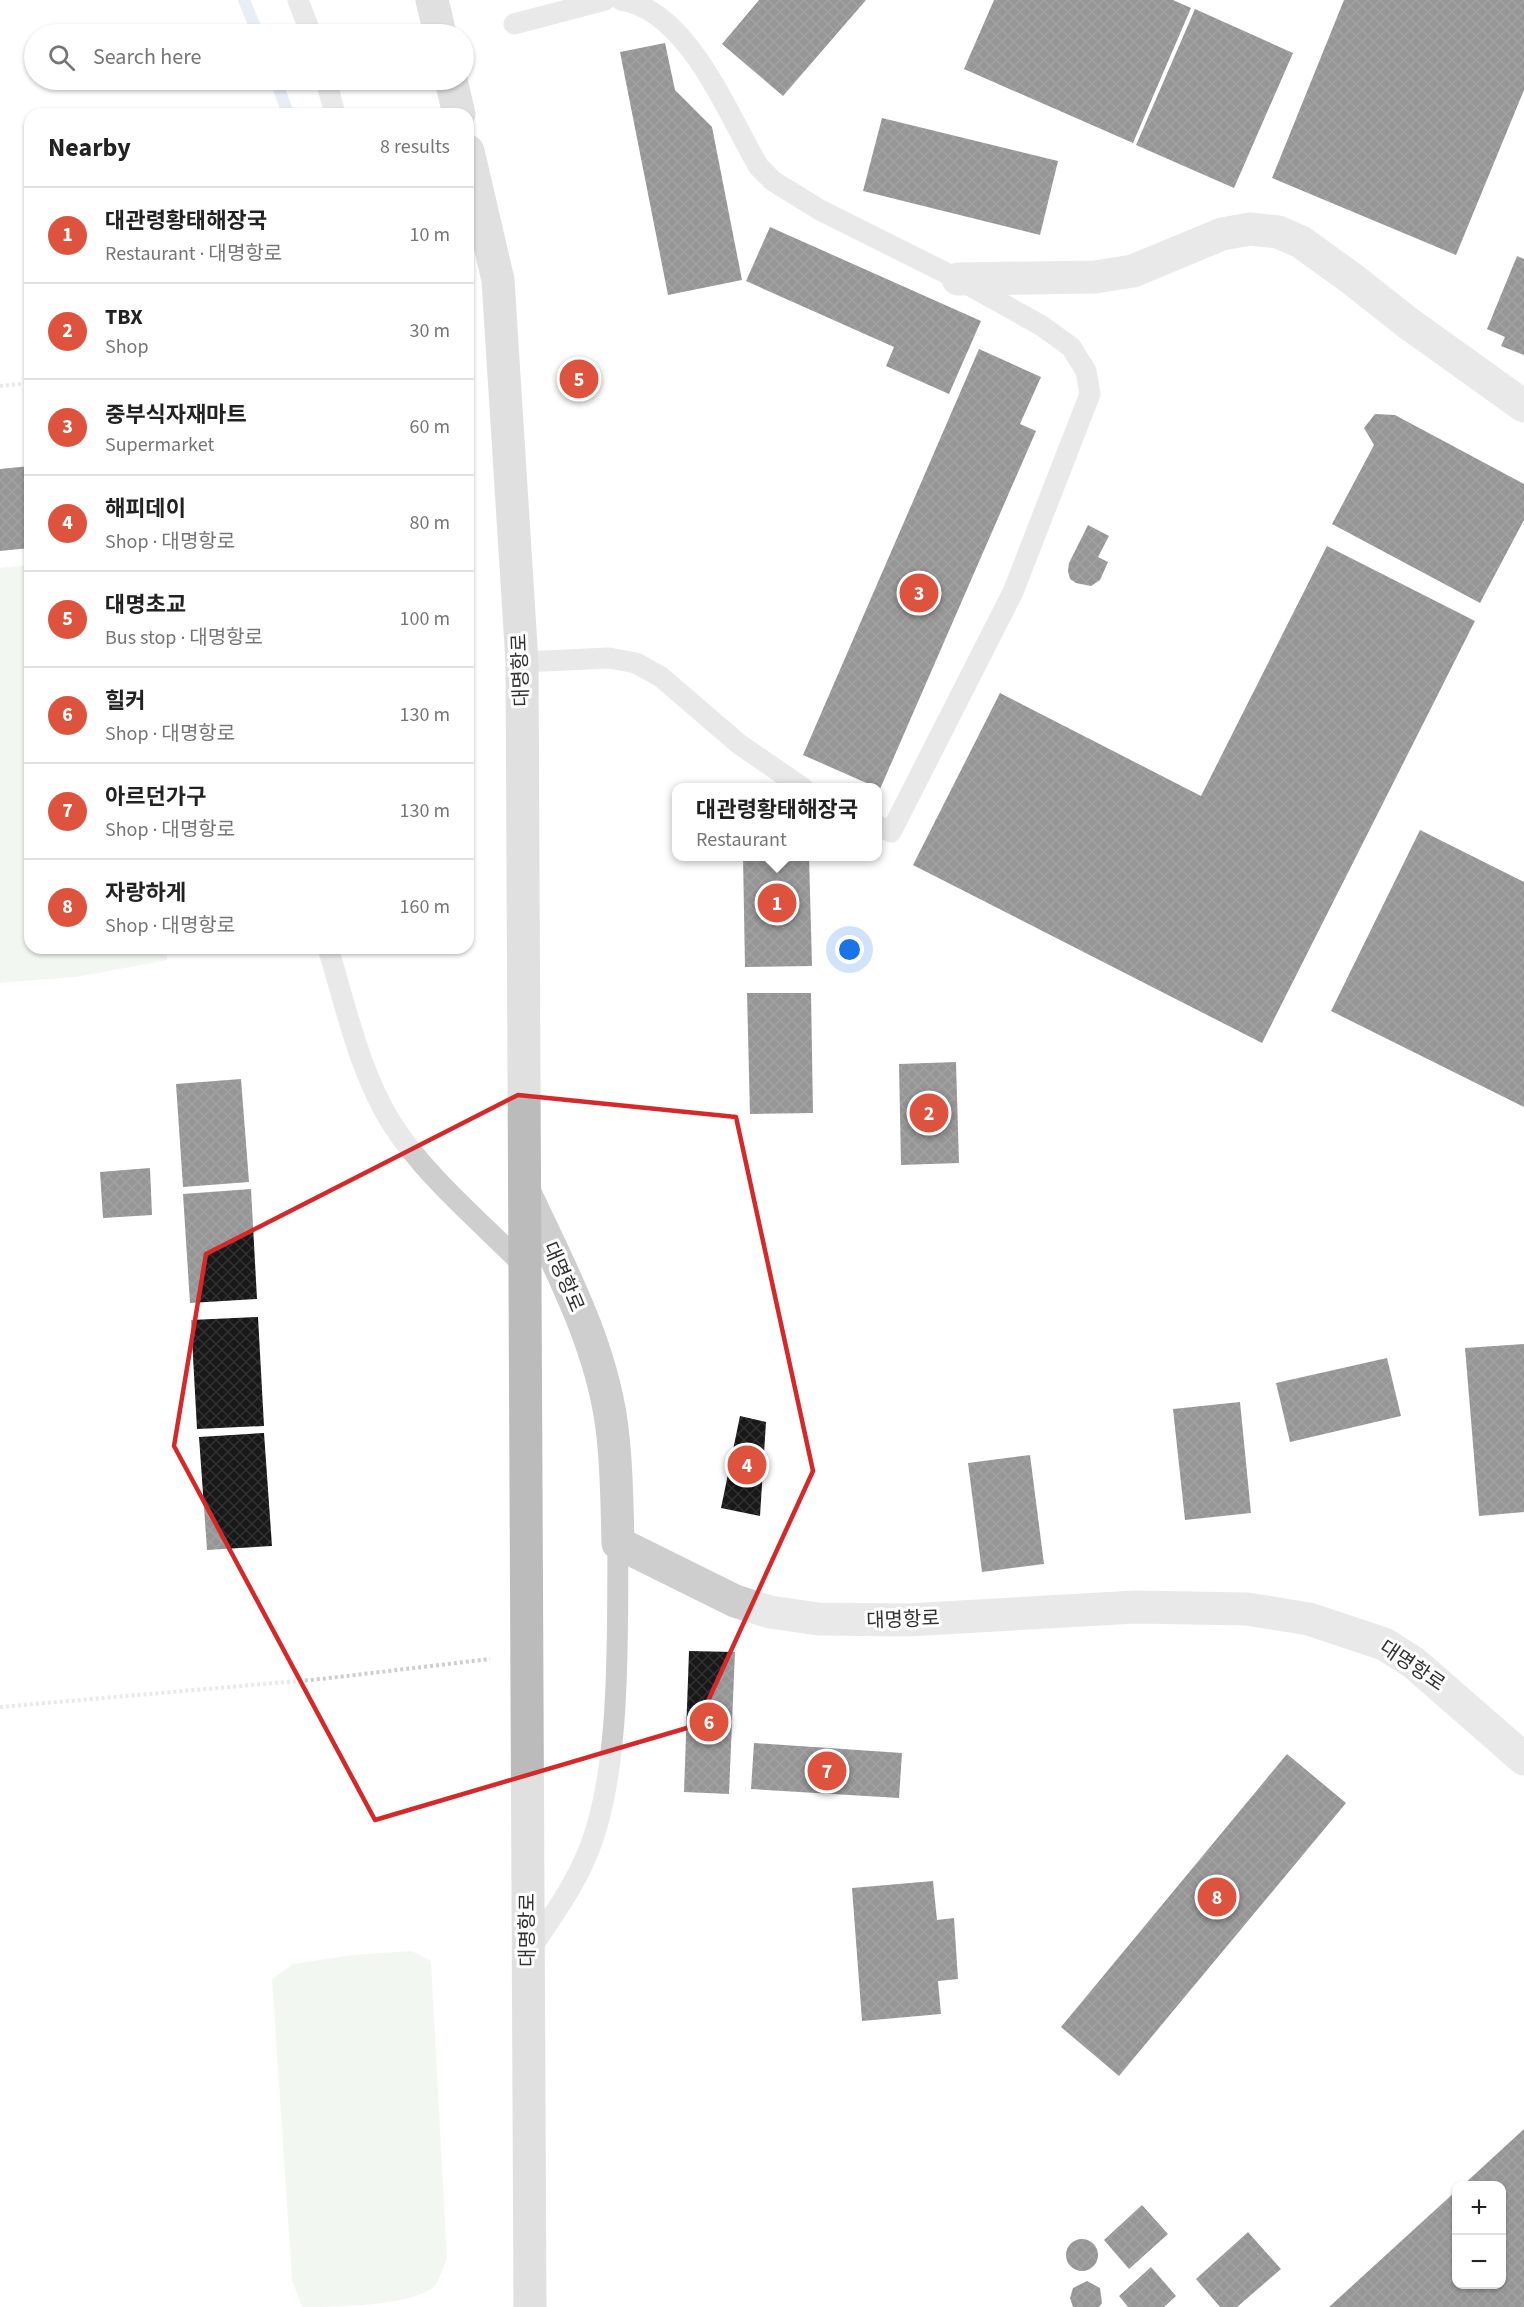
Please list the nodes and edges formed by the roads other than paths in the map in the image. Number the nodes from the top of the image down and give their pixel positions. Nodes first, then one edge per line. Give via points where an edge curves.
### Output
1 (298, 0) edge
2 (432, 0) edge
3 (605, 0) edge
4 (621, 0) edge
5 (307, 24) edge
6 (438, 24) edge
7 (514, 24) dead end
8 (329, 90) edge
9 (453, 90) edge
10 (333, 108) edge
11 (458, 108) edge
12 (474, 178) edge
13 (958, 279) junction
14 (1524, 406) edge
15 (522, 662) junction
16 (795, 783) edge
17 (882, 828) edge
18 (330, 954) edge
19 (525, 1192) junction
20 (526, 1268) junction
21 (618, 1543) junction
22 (1524, 1759) edge
23 (528, 1953) junction
24 (530, 2307) edge

1 - 5 lane
2 - 6 main road
3 - 7 lane
4 - 13 lane via 636,2 655,12 678,35 696,57 759,167 773,181 820,210
8 - 10 lane
9 - 11 main road
12 - 15 main road, 대명항로 via 498,280
13 - 14 street via 1095,277 1133,271 1222,234 1250,229 1278,232 1301,242 1352,278
13 - 17 lane via 1071,347 1086,371 1090,394 1013,592 891,832
15 - 16 lane via 609,658 636,663 660,677 739,744
15 - 19 main road, 대명항로
18 - 20 lane via 364,1069 392,1124 430,1172
19 - 20 main road, 대명항로
19 - 21 street, 대명항로 via 593,1348 613,1436
20 - 23 main road, 대명항로
21 - 22 street, 대명항로 via 735,1601 770,1612 818,1619 908,1620 1136,1606 1247,1610 1309,1619 1384,1644 1414,1663
21 - 23 lane via 613,1716 600,1812 589,1851 569,1891
23 - 24 main road, 대명항로

